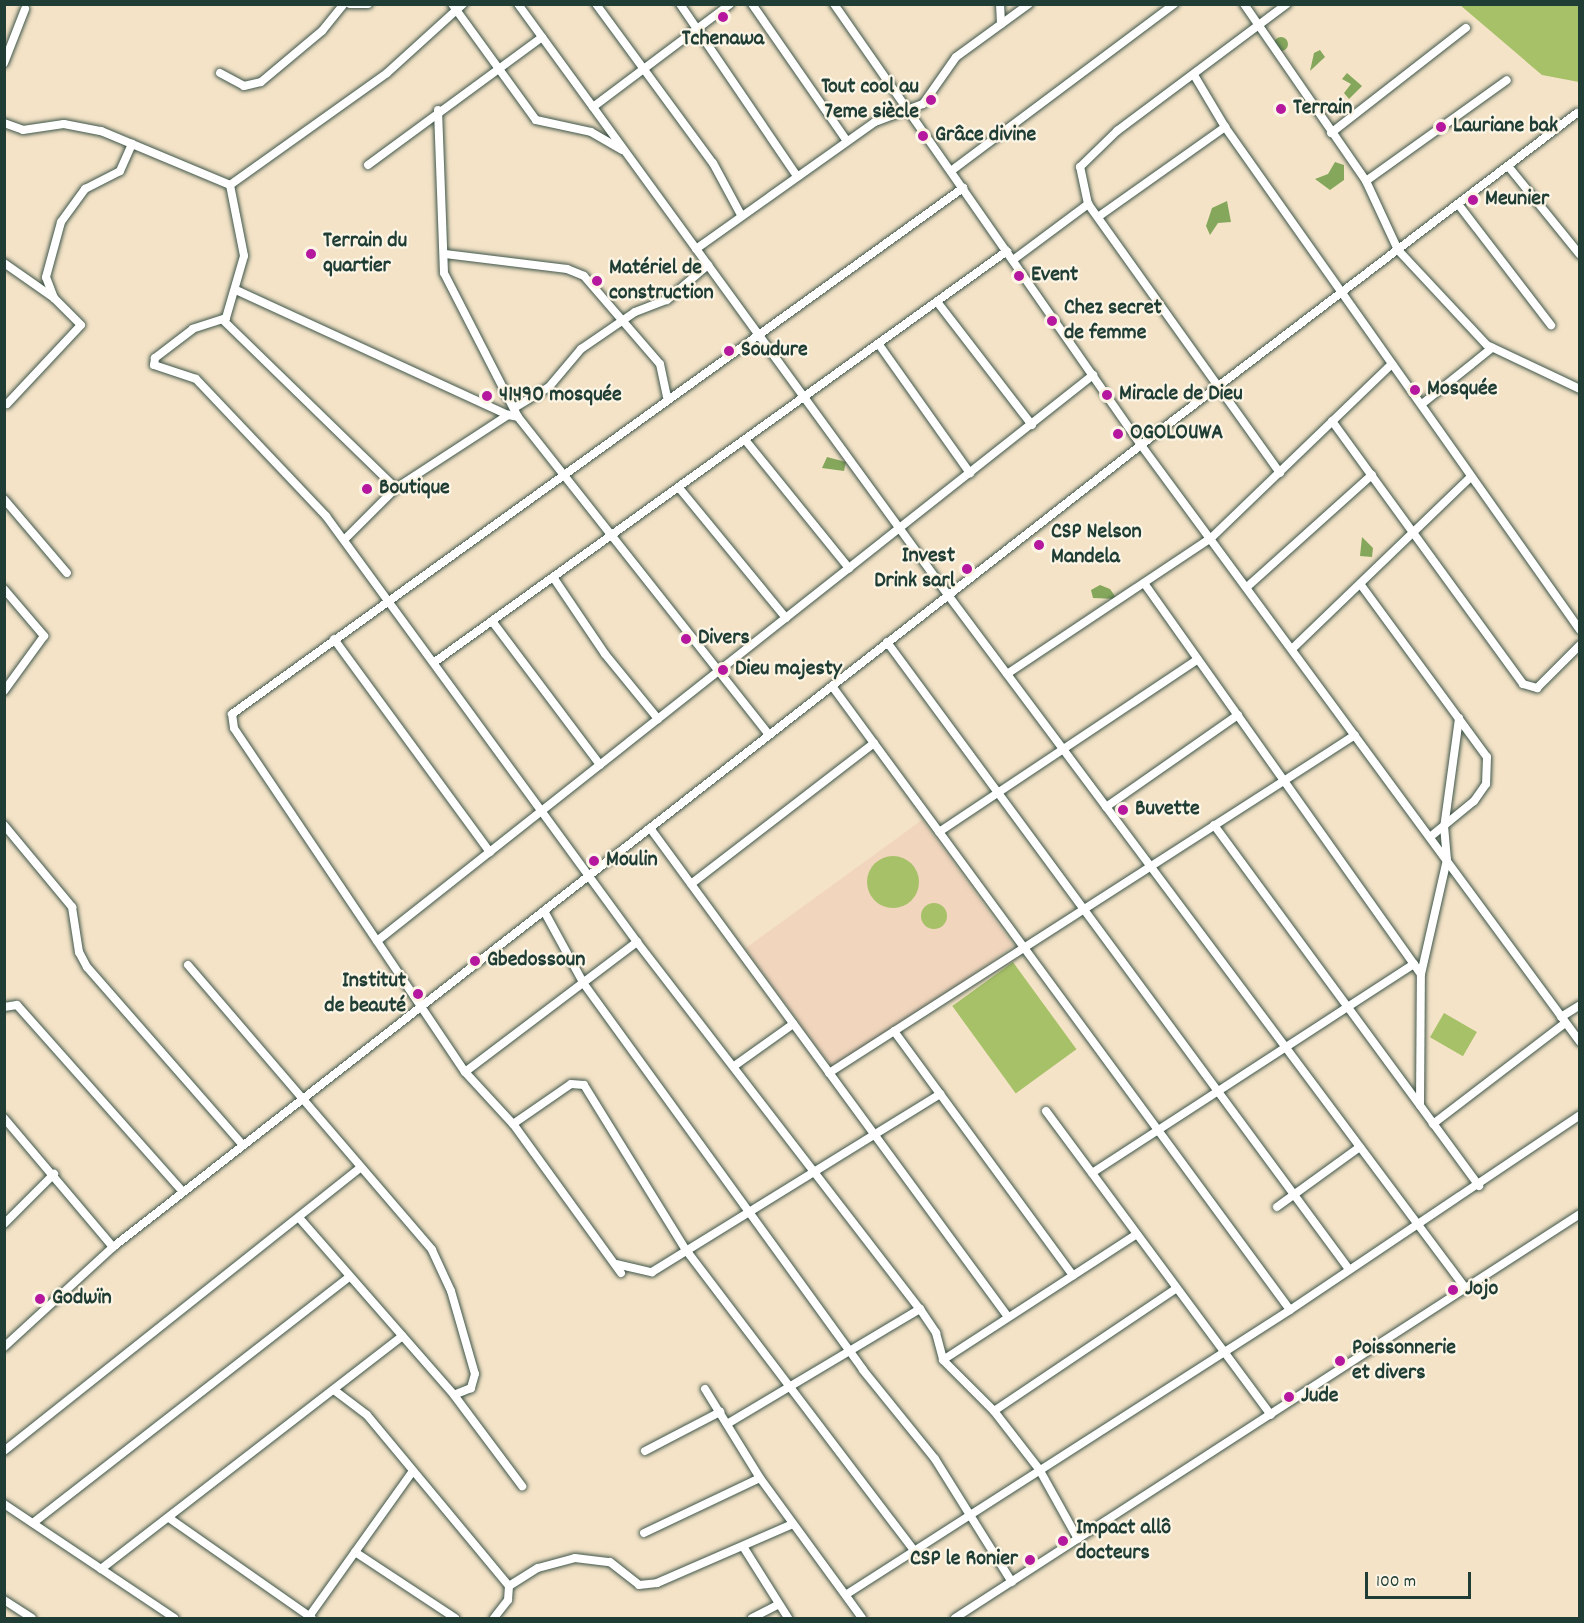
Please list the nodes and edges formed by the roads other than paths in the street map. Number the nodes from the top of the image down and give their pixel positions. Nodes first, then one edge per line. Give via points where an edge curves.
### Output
1 (344, 4) edge
2 (350, 4) edge
3 (368, 4) edge
4 (452, 4) edge
5 (463, 4) edge
6 (518, 4) edge
7 (528, 4) edge
8 (596, 4) edge
9 (680, 4) edge
10 (730, 4) edge
11 (752, 4) edge
12 (834, 4) edge
13 (1000, 4) edge
14 (1029, 4) edge
15 (1174, 4) edge
16 (1244, 4) edge
17 (1287, 4) edge
18 (25, 9) dead end
19 (458, 13) junction
20 (526, 16) junction
21 (1001, 24) junction
22 (1258, 25) junction
23 (1466, 28) dead end
24 (698, 30) junction
25 (542, 37) junction
26 (4, 63) edge
27 (497, 65) junction
28 (640, 66) junction
29 (220, 73) dead end
30 (1194, 75) junction
31 (1507, 80) dead end
32 (593, 107) junction
33 (438, 110) junction
34 (910, 113) junction
35 (1578, 113) dead end
36 (4, 123) edge
37 (1225, 127) junction
38 (608, 129) junction
39 (591, 132) junction
40 (1332, 133) junction
41 (847, 141) junction
42 (132, 144) junction
43 (625, 151) junction
44 (789, 164) junction
45 (368, 165) dead end
46 (1508, 166) junction
47 (808, 169) junction
48 (951, 171) junction
49 (797, 177) junction
50 (1366, 182) junction
51 (230, 185) junction
52 (963, 188) junction
53 (1088, 204) junction
54 (1458, 204) junction
55 (741, 215) junction
56 (1098, 217) junction
57 (696, 249) junction
58 (1398, 249) junction
59 (1007, 251) junction
60 (446, 254) junction
61 (1580, 255) edge
62 (1013, 260) junction
63 (4, 263) edge
64 (708, 265) junction
65 (236, 290) junction
66 (1341, 293) junction
67 (54, 298) junction
68 (938, 303) junction
69 (622, 319) junction
70 (224, 321) junction
71 (1551, 325) dead end
72 (759, 336) junction
73 (880, 346) junction
74 (1492, 348) junction
75 (1392, 364) junction
76 (1094, 375) junction
77 (1221, 384) junction
78 (1580, 389) edge
79 (4, 395) edge
80 (667, 398) junction
81 (805, 399) junction
82 (1422, 404) junction
83 (6, 406) edge
84 (511, 412) junction
85 (1332, 421) junction
86 (1032, 424) junction
87 (746, 441) junction
88 (1141, 445) junction
89 (970, 472) junction
90 (1280, 473) junction
91 (566, 474) junction
92 (1372, 475) junction
93 (1470, 478) junction
94 (396, 488) junction
95 (680, 489) junction
96 (4, 499) edge
97 (899, 529) junction
98 (1412, 535) junction
99 (614, 538) junction
100 (1211, 538) junction
101 (344, 540) junction
102 (849, 568) junction
103 (67, 573) dead end
104 (554, 577) junction
105 (1144, 583) junction
106 (1361, 585) junction
107 (1247, 587) junction
108 (4, 589) edge
109 (948, 596) junction
110 (388, 598) junction
111 (786, 618) junction
112 (492, 621) junction
113 (1580, 630) edge
114 (334, 639) junction
115 (887, 642) junction
116 (1580, 645) edge
117 (1292, 649) junction
118 (1198, 659) junction
119 (436, 661) junction
120 (718, 672) junction
121 (1007, 674) junction
122 (832, 686) junction
123 (4, 691) edge
124 (1238, 715) junction
125 (1459, 718) junction
126 (658, 719) junction
127 (769, 735) junction
128 (1355, 735) junction
129 (874, 743) junction
130 (1062, 749) junction
131 (600, 765) junction
132 (1285, 780) junction
133 (998, 792) junction
134 (1106, 807) junction
135 (543, 810) junction
136 (4, 825) edge
137 (1214, 825) junction
138 (650, 828) junction
139 (1444, 828) junction
140 (939, 832) junction
141 (1430, 837) junction
142 (490, 852) junction
143 (1447, 860) junction
144 (1150, 867) junction
145 (591, 874) junction
146 (691, 884) junction
147 (1084, 909) junction
148 (544, 910) junction
149 (377, 941) junction
150 (637, 942) junction
151 (1024, 948) junction
152 (1414, 964) junction
153 (188, 965) dead end
154 (1422, 974) junction
155 (584, 984) junction
156 (1580, 1005) edge
157 (4, 1007) edge
158 (421, 1007) junction
159 (1347, 1007) junction
160 (1563, 1020) junction
161 (793, 1024) junction
162 (894, 1031) junction
163 (1580, 1042) edge
164 (1286, 1048) junction
165 (736, 1064) junction
166 (465, 1072) junction
167 (829, 1073) junction
168 (1218, 1092) junction
169 (940, 1094) junction
170 (304, 1098) junction
171 (1420, 1105) junction
172 (1046, 1111) dead end
173 (1580, 1115) edge
174 (6, 1123) edge
175 (513, 1124) junction
176 (1434, 1124) junction
177 (1158, 1131) junction
178 (876, 1137) junction
179 (243, 1145) junction
180 (1360, 1147) junction
181 (359, 1169) junction
182 (819, 1173) junction
183 (1092, 1173) junction
184 (54, 1174) junction
185 (1479, 1185) junction
186 (183, 1192) junction
187 (1294, 1194) junction
188 (1277, 1207) dead end
189 (752, 1214) junction
190 (1580, 1214) edge
191 (301, 1220) junction
192 (1416, 1223) junction
193 (4, 1224) edge
194 (1137, 1234) junction
195 (113, 1247) junction
196 (686, 1250) junction
197 (614, 1263) junction
198 (1348, 1268) junction
199 (621, 1273) dead end
200 (1073, 1276) junction
201 (349, 1277) junction
202 (1177, 1288) junction
203 (1466, 1289) junction
204 (920, 1308) junction
205 (1290, 1310) junction
206 (1008, 1317) junction
207 (404, 1336) junction
208 (4, 1347) edge
209 (1222, 1349) junction
210 (849, 1351) junction
211 (943, 1359) junction
212 (705, 1389) dead end
213 (789, 1389) junction
214 (334, 1390) junction
215 (454, 1395) junction
216 (994, 1411) junction
217 (720, 1412) junction
218 (1271, 1415) junction
219 (728, 1424) junction
220 (645, 1450) dead end
221 (4, 1451) edge
222 (1039, 1469) junction
223 (412, 1472) junction
224 (760, 1478) junction
225 (522, 1486) dead end
226 (4, 1504) edge
227 (169, 1518) junction
228 (969, 1518) junction
229 (33, 1524) junction
230 (793, 1524) junction
231 (644, 1533) dead end
232 (1078, 1539) junction
233 (744, 1548) junction
234 (355, 1552) junction
235 (915, 1552) junction
236 (101, 1569) junction
237 (1012, 1582) junction
238 (508, 1586) junction
239 (847, 1594) junction
240 (4, 1600) edge
241 (777, 1605) junction
242 (32, 1618) edge
243 (174, 1618) edge
244 (310, 1618) edge
245 (455, 1618) edge
246 (494, 1618) edge
247 (752, 1618) edge
248 (788, 1618) edge
249 (862, 1618) edge
250 (955, 1618) edge

1 - 29 street via 322,31 261,82 237,85
2 - 3 street
4 - 19 street
5 - 19 street
6 - 20 street
7 - 20 street
8 - 28 street
9 - 24 street
10 - 24 street
11 - 41 street
12 - 34 street
13 - 21 street
14 - 21 street
15 - 48 street
16 - 22 street
17 - 22 street
18 - 26 street
19 - 27 street
19 - 51 street via 387,73
20 - 25 street
21 - 34 street via 956,57 929,97
22 - 30 street
22 - 40 street
23 - 40 street
24 - 28 street
24 - 44 street
25 - 27 street
25 - 32 street
27 - 33 street
27 - 39 street via 536,120
28 - 32 street
28 - 55 street via 713,163
30 - 37 street
30 - 53 street via 1085,160 1080,174
31 - 50 street
32 - 38 street
33 - 45 street
33 - 60 street
34 - 41 street via 875,122
34 - 48 street
35 - 46 street
36 - 42 street via 23,130 64,124
37 - 56 street
37 - 66 street
38 - 39 street
38 - 43 street
39 - 43 street
40 - 50 street
41 - 47 street
42 - 51 street
42 - 67 street via 120,171 85,189 62,222 46,278
43 - 57 street
44 - 47 street
44 - 49 street
46 - 54 street
46 - 61 street
47 - 49 street
48 - 52 street
49 - 55 street
50 - 58 street
51 - 65 street via 244,256
52 - 59 street
52 - 72 street
53 - 56 street
53 - 62 street
54 - 58 street
54 - 71 street
55 - 57 street
56 - 77 street
57 - 64 street
58 - 66 street
58 - 74 street
59 - 62 street
59 - 68 street
60 - 69 street via 567,269 584,276
60 - 84 street via 447,283
62 - 76 street
63 - 67 street
64 - 69 street via 667,300
64 - 72 street
65 - 70 street
65 - 84 street
66 - 75 street
66 - 77 street
67 - 83 street via 81,325
68 - 73 street
68 - 86 street
69 - 80 street via 660,364
69 - 84 street via 582,348 549,387
70 - 94 street
70 - 101 street via 193,329 155,358 154,365 196,379
72 - 80 street
72 - 81 street
73 - 81 street
73 - 89 street
74 - 78 street
74 - 82 street
75 - 82 street
75 - 85 street
76 - 86 street
76 - 88 street
77 - 88 street
77 - 90 street
79 - 83 street
80 - 91 street
81 - 87 street
81 - 97 street
82 - 93 street
84 - 91 street
84 - 94 street
85 - 90 street
85 - 92 street
86 - 89 street
87 - 95 street
87 - 102 street
88 - 100 street
88 - 109 street
89 - 97 street
90 - 100 street
91 - 99 street
91 - 110 street
92 - 98 street
92 - 107 street
93 - 98 street
93 - 113 street
94 - 101 street
95 - 99 street
95 - 111 street
96 - 103 street
97 - 102 street
97 - 109 street
98 - 106 street
98 - 116 street via 1530,689 1552,676
99 - 104 street
99 - 120 street
100 - 105 street
100 - 107 street
101 - 110 street
102 - 111 street
104 - 112 street
104 - 126 street via 605,654
105 - 118 street
105 - 121 street
106 - 117 street
106 - 125 street
107 - 117 street
108 - 123 street via 44,636
109 - 115 street
109 - 121 street
110 - 114 street
110 - 119 street
111 - 120 street
112 - 119 street
112 - 131 street
114 - 142 street
114 - 149 street via 236,709 231,720
115 - 122 street
115 - 133 street
117 - 128 street
118 - 124 street
118 - 130 street
119 - 135 street
120 - 126 street
120 - 127 street
121 - 130 street
122 - 127 street
122 - 129 street
124 - 132 street
124 - 134 street
125 - 139 street
125 - 139 street via 1489,768 1474,801
126 - 131 street
127 - 138 street
128 - 132 street
128 - 141 street
129 - 140 street
129 - 146 street
130 - 133 street
130 - 134 street
131 - 135 street
132 - 137 street
132 - 152 street
133 - 140 street
133 - 147 street
134 - 144 street
135 - 142 street
135 - 145 street
136 - 179 street via 72,907 79,952 87,967
137 - 144 street
137 - 159 street
138 - 145 street
138 - 146 street
139 - 141 street
139 - 143 street
140 - 151 street
141 - 143 street
142 - 149 street
143 - 154 street
143 - 160 street
144 - 147 street
144 - 164 street
145 - 148 street
145 - 150 street
146 - 161 street
147 - 151 street
147 - 168 street
148 - 155 street
148 - 158 street
149 - 158 street
150 - 155 street
150 - 165 street
151 - 162 street
151 - 177 street
152 - 154 street
152 - 159 street
153 - 170 street
154 - 171 street
155 - 166 street
155 - 189 street
156 - 160 street
157 - 186 street via 12,1003 22,1010
158 - 166 street
158 - 170 street
159 - 164 street
159 - 171 street
160 - 163 street
160 - 176 street
161 - 165 street
161 - 167 street
162 - 167 street
162 - 169 street
164 - 168 street
164 - 180 street
165 - 182 street
166 - 175 street
167 - 178 street
168 - 177 street
168 - 187 street
169 - 178 street
169 - 200 street
170 - 179 street
170 - 181 street
171 - 176 street
172 - 183 street
173 - 185 street
174 - 184 street
175 - 196 street via 571,1084 584,1084
175 - 197 street
176 - 185 street
177 - 183 street
177 - 205 street
178 - 182 street
178 - 206 street
179 - 186 street
180 - 187 street
180 - 192 street
181 - 191 street
181 - 215 street via 416,1228 451,1291 475,1374 471,1388
182 - 189 street
182 - 204 street
183 - 194 street
184 - 193 street
184 - 195 street
185 - 192 street
186 - 195 street
187 - 188 street
187 - 198 street
189 - 196 street
189 - 210 street
190 - 203 street
191 - 201 street
191 - 221 street
192 - 198 street
192 - 203 street
194 - 200 street
194 - 202 street
195 - 208 street
196 - 197 street via 652,1272
196 - 213 street
197 - 199 street
198 - 205 street
200 - 206 street
201 - 207 street
201 - 229 street
202 - 209 street
202 - 216 street
203 - 218 street
204 - 210 street
204 - 211 street via 936,1333
205 - 209 street
206 - 211 street
207 - 214 street
207 - 215 street
209 - 218 street
209 - 222 street
210 - 213 street
210 - 228 street via 935,1459
211 - 216 street
212 - 217 street
213 - 219 street
213 - 235 street
214 - 223 street via 367,1414
214 - 227 street
215 - 225 street
216 - 222 street
217 - 219 street
217 - 220 street
218 - 232 street
219 - 224 street
222 - 228 street
222 - 232 street
223 - 234 street
223 - 238 street
224 - 230 street
224 - 231 street
226 - 229 street
227 - 236 street
227 - 244 street
228 - 235 street
228 - 237 street
229 - 236 street
230 - 233 street
230 - 239 street
232 - 237 street
233 - 238 street via 648,1585 636,1584 610,1562 591,1558 554,1562
233 - 241 street
234 - 244 street
234 - 245 street
235 - 239 street
236 - 243 street
237 - 250 street
238 - 246 street via 508,1600
239 - 249 street
240 - 242 street
241 - 247 street
241 - 248 street

